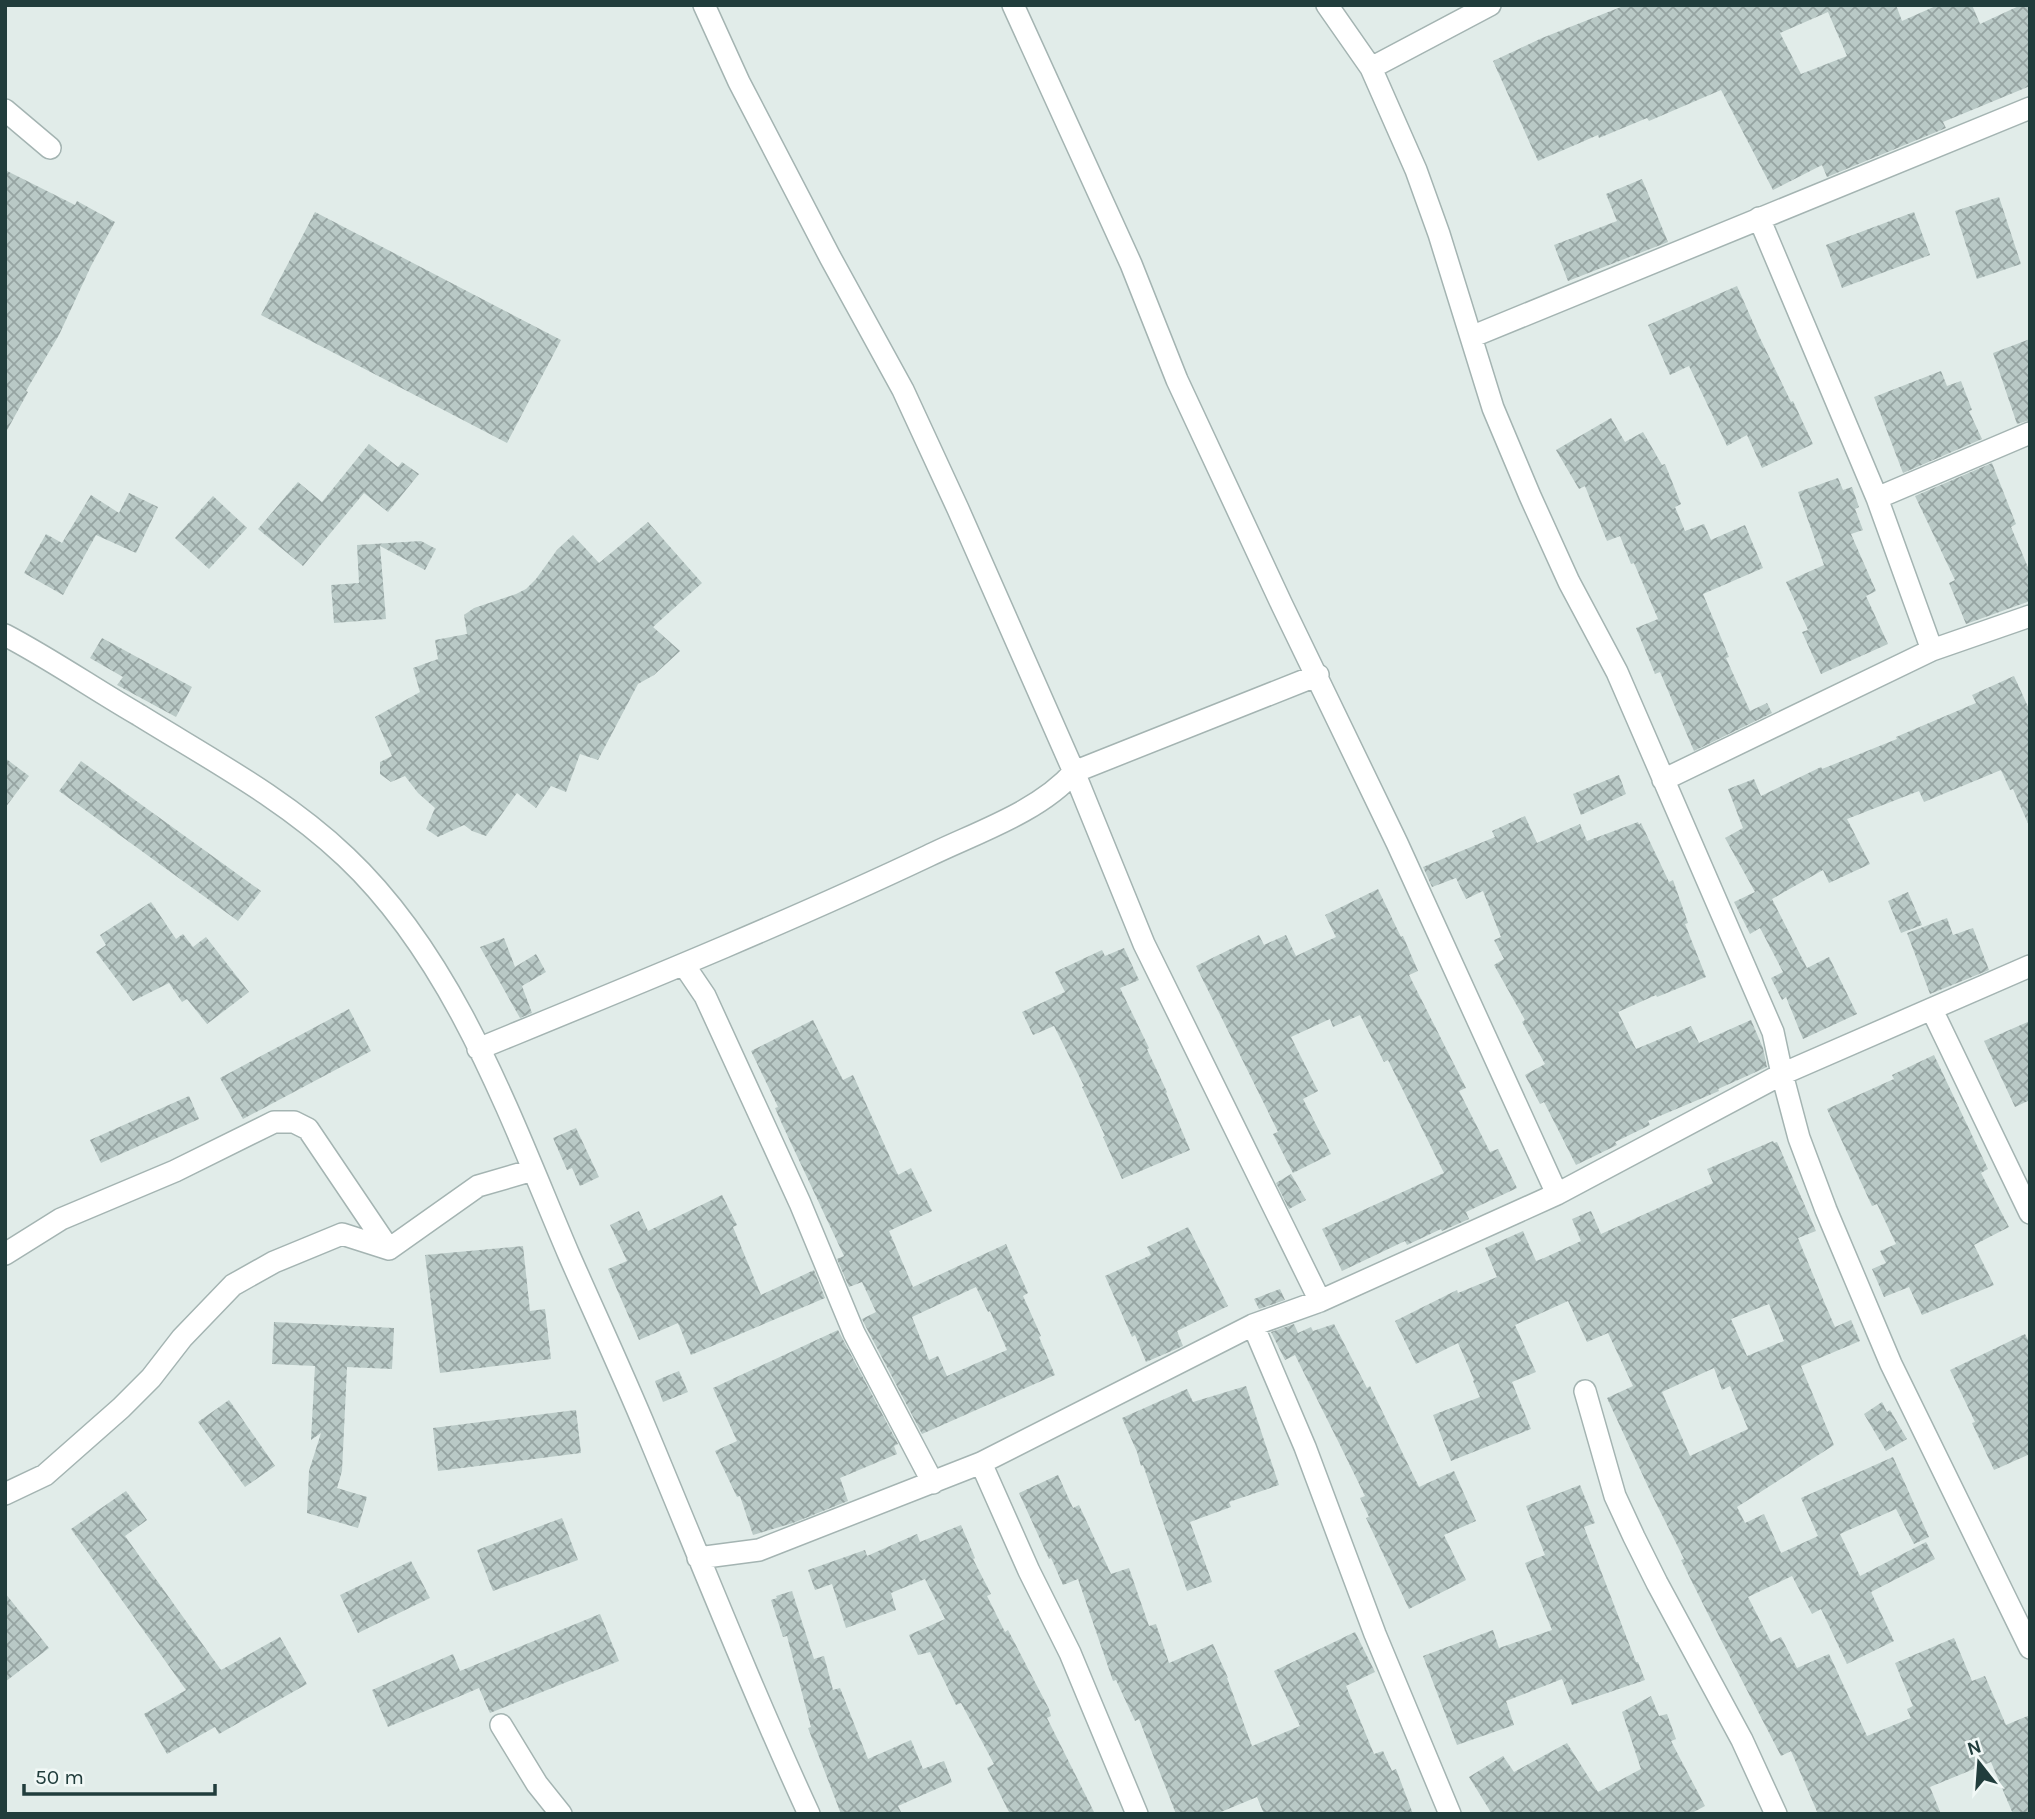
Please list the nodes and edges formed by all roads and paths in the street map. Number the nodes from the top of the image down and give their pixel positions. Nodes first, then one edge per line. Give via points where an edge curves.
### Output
1 (704, 5) edge
2 (1013, 5) edge
3 (1327, 5) edge
4 (1490, 5) edge
5 (1370, 68) junction
6 (2030, 108) edge
7 (5, 110) edge
8 (50, 148) dead end
9 (1759, 218) junction
10 (1471, 337) junction
11 (2030, 433) edge
12 (1877, 498) junction
13 (2030, 616) edge
14 (5, 635) edge
15 (1932, 650) junction
16 (1318, 676) junction
17 (1074, 772) junction
18 (1663, 780) junction
19 (684, 965) junction
20 (2030, 966) edge
21 (1931, 1010) junction
22 (478, 1049) junction
23 (1782, 1074) junction
24 (533, 1170) junction
25 (1557, 1194) junction
26 (2030, 1213) edge
27 (389, 1249) junction
28 (5, 1254) edge
29 (1320, 1301) junction
30 (1253, 1325) junction
31 (1585, 1391) dead end
32 (981, 1463) junction
33 (933, 1483) junction
34 (8, 1491) edge
35 (698, 1558) junction
36 (2030, 1648) edge
37 (501, 1725) dead end
38 (561, 1814) edge
39 (809, 1814) edge
40 (1137, 1814) edge
41 (1450, 1814) edge
42 (1776, 1814) edge

1 - 17 street via 751,106 903,390
2 - 16 street via 1177,380
3 - 5 street
4 - 5 street
5 - 10 street via 1416,170
6 - 9 street
7 - 8 street
9 - 10 street
9 - 12 street
10 - 18 street via 1493,408 1530,496 1617,672
11 - 12 street
12 - 15 street
13 - 15 street
14 - 22 street via 240,777 338,850 423,950
15 - 18 street
16 - 17 street
16 - 25 street
17 - 19 street via 1045,798 1008,818
17 - 29 street via 1144,944
18 - 23 street via 1773,1032
19 - 22 street
19 - 33 street via 705,996 854,1333
20 - 21 street
21 - 23 street
21 - 26 street
22 - 24 street
23 - 25 street
23 - 36 street via 1799,1138 1826,1210 1891,1364
24 - 27 street via 478,1186
24 - 35 street
25 - 29 street
27 - 28 street via 308,1129 293,1122 274,1122 175,1171 61,1219
27 - 34 street via 342,1234 233,1285 121,1408 45,1475
29 - 30 street
30 - 32 street
30 - 41 street
31 - 42 street via 1615,1496
32 - 33 street
32 - 40 street via 1070,1653
33 - 35 street via 759,1550
35 - 39 street
37 - 38 street

